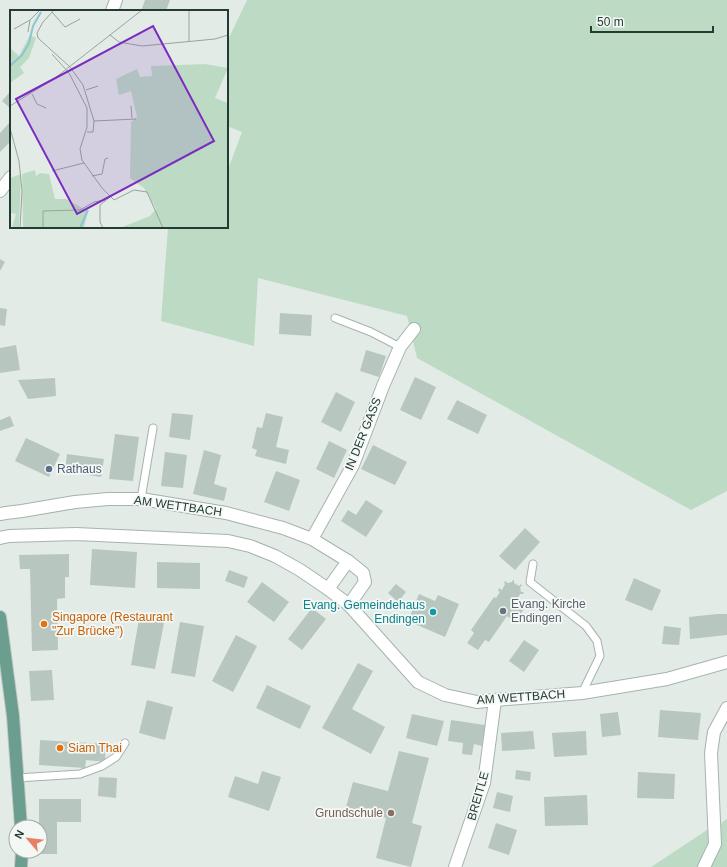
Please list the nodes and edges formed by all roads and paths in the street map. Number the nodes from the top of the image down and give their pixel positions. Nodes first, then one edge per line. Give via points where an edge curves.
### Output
1 (116, 0) edge
2 (112, 10) edge
3 (10, 178) edge
4 (0, 191) edge
5 (335, 318) dead end
6 (414, 329) dead end
7 (400, 347) junction
8 (153, 428) dead end
9 (141, 499) junction
10 (0, 514) edge
11 (0, 538) edge
12 (312, 539) junction
13 (348, 561) junction
14 (533, 564) dead end
15 (328, 589) junction
16 (349, 605) junction
17 (0, 617) edge
18 (727, 662) edge
19 (582, 693) junction
20 (495, 700) junction
21 (727, 708) edge
22 (125, 743) dead end
23 (17, 778) junction
24 (20, 819) edge
25 (455, 867) edge
26 (704, 867) edge

1 - 2 street
3 - 4 street
5 - 7 lane
6 - 7 street, IN DER GASS
7 - 12 street, IN DER GASS via 352,465
8 - 9 lane
9 - 10 street, AM WETTBACH via 108,498
9 - 12 street, AM WETTBACH via 226,513 284,528
11 - 15 street, AM WETTBACH via 76,534 228,541 275,556
12 - 13 street, AM WETTBACH
13 - 15 street
13 - 16 street, AM WETTBACH via 363,573 365,582
14 - 19 lane via 530,582 586,626 597,641 600,656
15 - 16 street, AM WETTBACH
16 - 20 street, AM WETTBACH via 418,682 445,694 477,702
17 - 23 main road via 13,716
18 - 19 street, AM WETTBACH via 667,679
19 - 20 street, AM WETTBACH
20 - 25 street, BREITLE via 484,783
21 - 26 street via 714,732 712,753 715,844
22 - 23 lane via 116,757 102,766 80,774
23 - 24 main road

